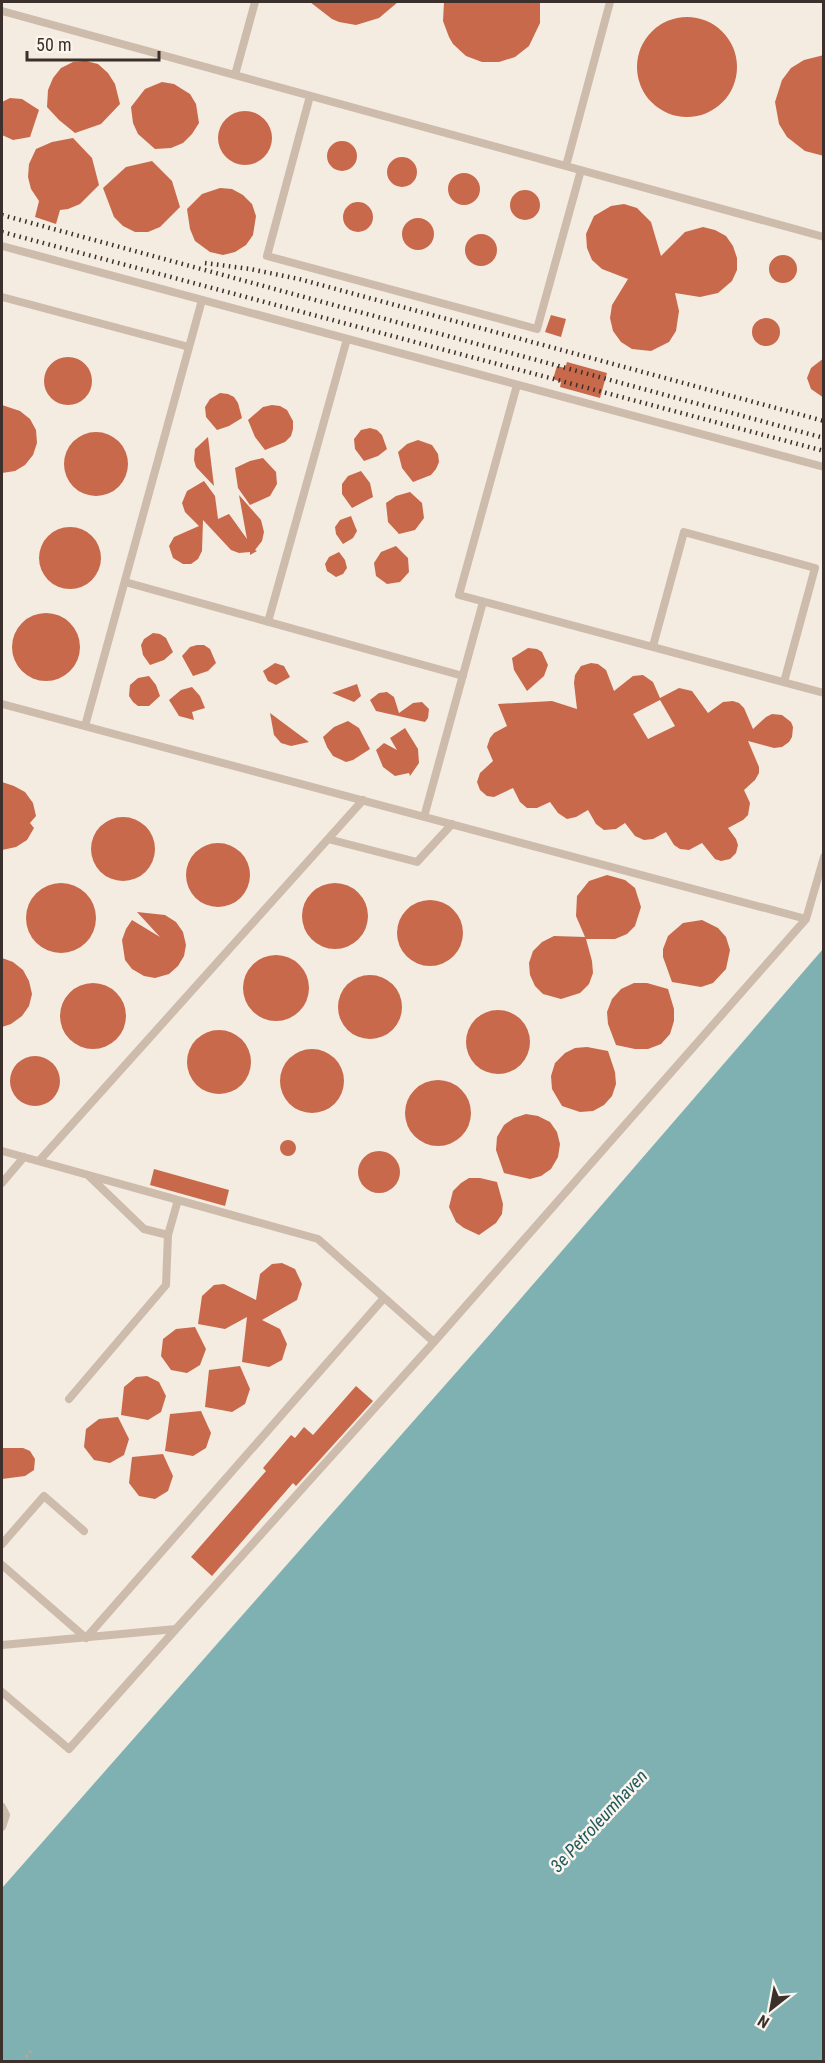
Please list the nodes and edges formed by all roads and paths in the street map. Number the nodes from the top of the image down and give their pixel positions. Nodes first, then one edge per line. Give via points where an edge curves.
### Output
1 (255, 2) edge
2 (610, 2) edge
3 (2, 11) edge
4 (235, 75) junction
5 (310, 96) junction
6 (566, 166) junction
7 (581, 170) junction
8 (824, 237) edge
9 (2, 246) edge
10 (2, 297) edge
11 (202, 300) junction
12 (346, 339) junction
13 (189, 347) junction
14 (516, 385) junction
15 (824, 467) edge
16 (824, 561) edge
17 (815, 568) junction
18 (125, 582) junction
19 (483, 602) junction
20 (268, 622) junction
21 (653, 646) junction
22 (463, 676) junction
23 (784, 682) junction
24 (824, 693) edge
25 (2, 704) edge
26 (85, 726) junction
27 (363, 800) junction
28 (424, 817) junction
29 (452, 824) junction
30 (328, 839) junction
31 (824, 857) edge
32 (806, 919) junction
33 (2, 1151) edge
34 (24, 1157) junction
35 (39, 1161) junction
36 (87, 1175) junction
37 (2, 1183) edge
38 (178, 1200) junction
39 (168, 1235) junction
40 (384, 1298) junction
41 (434, 1342) junction
42 (69, 1399) dead end
43 (84, 1531) dead end
44 (2, 1544) edge
45 (2, 1565) edge
46 (176, 1629) junction
47 (86, 1638) junction
48 (2, 1645) edge
49 (2, 1692) edge
50 (2, 1807) edge
51 (2, 1827) edge
52 (31, 2051) dead end
53 (22, 2061) edge

1 - 4 lane
2 - 6 lane
3 - 4 lane
4 - 5 lane
5 - 6 lane
5 - 7 lane via 267,256 537,328
6 - 7 lane
7 - 8 lane
9 - 11 lane
10 - 13 lane
11 - 12 lane
11 - 13 lane
12 - 14 lane
12 - 20 lane
13 - 18 lane
14 - 15 lane
14 - 19 lane via 459,595
16 - 17 lane
17 - 21 lane via 684,532
17 - 23 lane
18 - 20 lane
18 - 26 lane
19 - 21 lane
19 - 22 lane
20 - 22 lane
21 - 23 lane
22 - 28 lane
23 - 24 lane
25 - 26 lane
26 - 27 lane
27 - 28 lane
27 - 30 lane
28 - 29 lane
29 - 30 lane via 417,862
29 - 32 lane
30 - 35 lane
31 - 32 lane
32 - 41 lane
33 - 34 lane
34 - 35 lane
34 - 37 lane
35 - 36 lane
36 - 38 lane
36 - 39 lane via 144,1229
38 - 39 lane
38 - 40 lane via 318,1239
39 - 42 lane via 166,1285
40 - 41 lane
40 - 47 lane
41 - 46 lane
43 - 44 lane via 44,1496
45 - 47 lane
46 - 47 lane
46 - 49 lane via 69,1749
47 - 48 lane
50 - 51 lane via 6,1815
52 - 53 path

